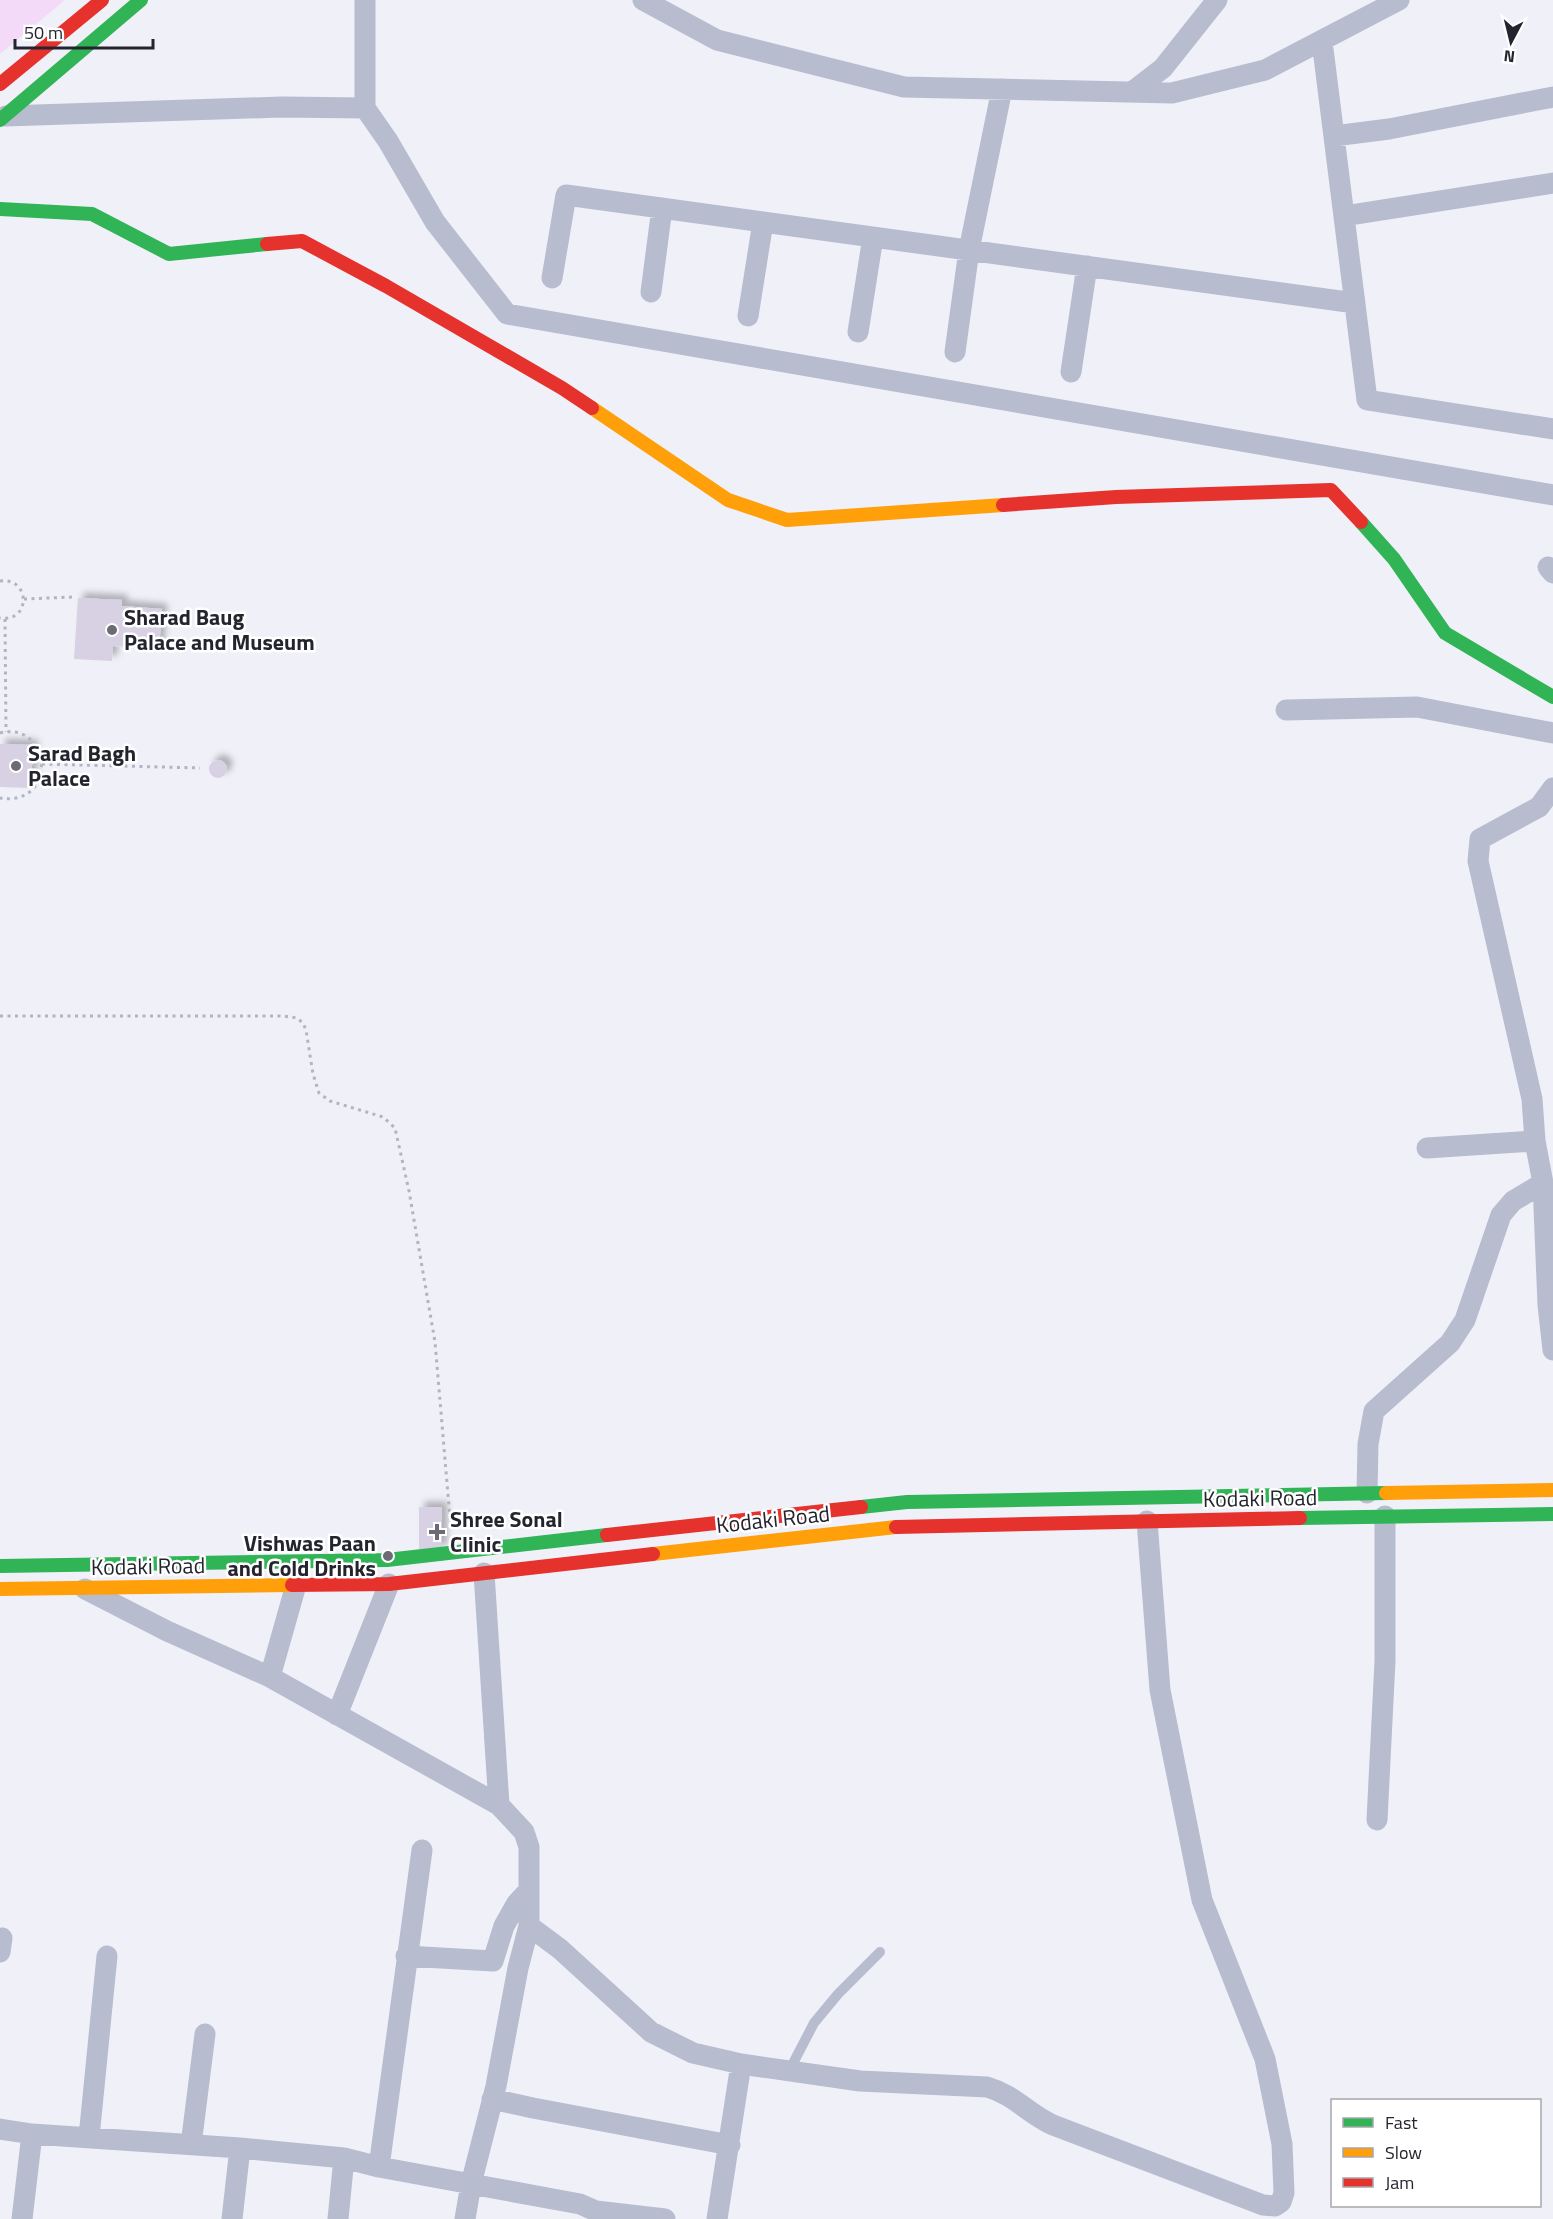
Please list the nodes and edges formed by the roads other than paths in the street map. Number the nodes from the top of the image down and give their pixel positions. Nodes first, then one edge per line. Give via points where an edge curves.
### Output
1 (102, 0) edge
2 (141, 0) edge
3 (365, 0) edge
4 (643, 0) edge
5 (1217, 0) edge
6 (1399, 0) edge
7 (1322, 41) junction
8 (0, 84) edge
9 (1002, 89) junction
10 (1132, 92) junction
11 (1553, 97) edge
12 (365, 108) junction
13 (3, 118) edge
14 (1334, 136) junction
15 (1553, 183) edge
16 (662, 208) junction
17 (0, 209) edge
18 (1344, 216) junction
19 (763, 222) junction
20 (873, 237) junction
21 (969, 250) junction
22 (1087, 266) junction
23 (552, 278) dead end
24 (651, 292) dead end
25 (1355, 303) junction
26 (748, 316) dead end
27 (858, 332) dead end
28 (955, 352) dead end
29 (1071, 372) dead end
30 (1553, 429) edge
31 (1553, 495) edge
32 (1553, 697) edge
33 (1286, 710) dead end
34 (1553, 733) edge
35 (1553, 788) edge
36 (1535, 1141) junction
37 (1427, 1148) dead end
38 (1543, 1183) junction
39 (1550, 1304) edge
40 (1553, 1350) edge
41 (1553, 1490) edge
42 (1367, 1494) junction
43 (1553, 1514) edge
44 (1385, 1516) junction
45 (1147, 1521) junction
46 (0, 1566) edge
47 (484, 1573) junction
48 (389, 1584) junction
49 (296, 1585) junction
50 (83, 1588) junction
51 (0, 1589) edge
52 (270, 1677) junction
53 (337, 1715) junction
54 (499, 1805) junction
55 (1377, 1820) dead end
56 (422, 1850) dead end
57 (529, 1890) junction
58 (529, 1926) junction
59 (880, 1952) dead end
60 (107, 1956) dead end
61 (406, 1956) junction
62 (205, 2034) dead end
63 (741, 2064) junction
64 (789, 2071) junction
65 (492, 2099) junction
66 (0, 2129) edge
67 (32, 2134) junction
68 (89, 2138) junction
69 (190, 2145) junction
70 (730, 2145) junction
71 (240, 2148) junction
72 (344, 2158) junction
73 (379, 2168) junction
74 (471, 2184) junction
75 (596, 2215) edge
76 (22, 2219) edge
77 (232, 2219) edge
78 (338, 2219) edge
79 (465, 2219) edge
80 (665, 2219) edge
81 (717, 2219) edge

1 - 8 main road
2 - 13 main road
3 - 12 street
4 - 9 street via 717,40 904,87
5 - 10 street via 1163,68
6 - 7 street
7 - 10 street via 1265,70 1172,93
7 - 14 street
9 - 10 street
9 - 21 street
11 - 14 street
12 - 13 street via 281,107
12 - 31 street via 435,222 507,314
14 - 18 street
15 - 18 street
16 - 19 street
16 - 23 street via 566,195
16 - 24 street
17 - 32 main road via 92,214 169,254 302,241 562,388 728,500 787,520 1116,497 1331,490 1394,559 1445,633
18 - 25 street
19 - 20 street
19 - 26 street
20 - 21 street
20 - 27 street
21 - 22 street
21 - 28 street
22 - 25 street
22 - 29 street
25 - 30 street via 1367,400
33 - 34 street via 1417,707
35 - 36 street via 1539,807 1480,839 1478,848 1532,1099
36 - 37 street
36 - 38 street
38 - 39 street
38 - 42 street via 1513,1201 1502,1215 1466,1320 1450,1343 1374,1411 1368,1444
39 - 40 street
41 - 42 main road, Kodaki Road
42 - 46 main road, Kodaki Road via 908,1502 387,1560
43 - 44 main road, Kodaki Road
44 - 45 main road, Kodaki Road
44 - 55 street via 1385,1661
45 - 47 main road, Kodaki Road via 909,1525
45 - 64 street via 1160,1690 1202,1900 1265,2059 1282,2144 1281,2202 1263,2205 1053,2125 1004,2092 987,2087 860,2081
47 - 48 main road, Kodaki Road
47 - 54 street
48 - 49 main road, Kodaki Road
48 - 53 street
49 - 50 main road, Kodaki Road
49 - 52 street
50 - 51 main road, Kodaki Road
50 - 52 street
52 - 53 street
53 - 54 street
54 - 57 street via 524,1832 530,1847
56 - 61 street
57 - 58 street
57 - 61 street via 504,1926 493,1961
58 - 63 street via 651,2032 693,2053
58 - 65 street
59 - 64 lane via 814,2023
60 - 68 street
61 - 73 street
62 - 69 street
63 - 64 street
63 - 70 street
65 - 70 street
65 - 74 street
66 - 67 street
67 - 68 street
67 - 76 street
68 - 69 street
69 - 71 street
70 - 81 street
71 - 72 street
71 - 77 street
72 - 73 street
72 - 78 street
73 - 74 street
74 - 75 street via 580,2204
74 - 79 street
75 - 80 street

